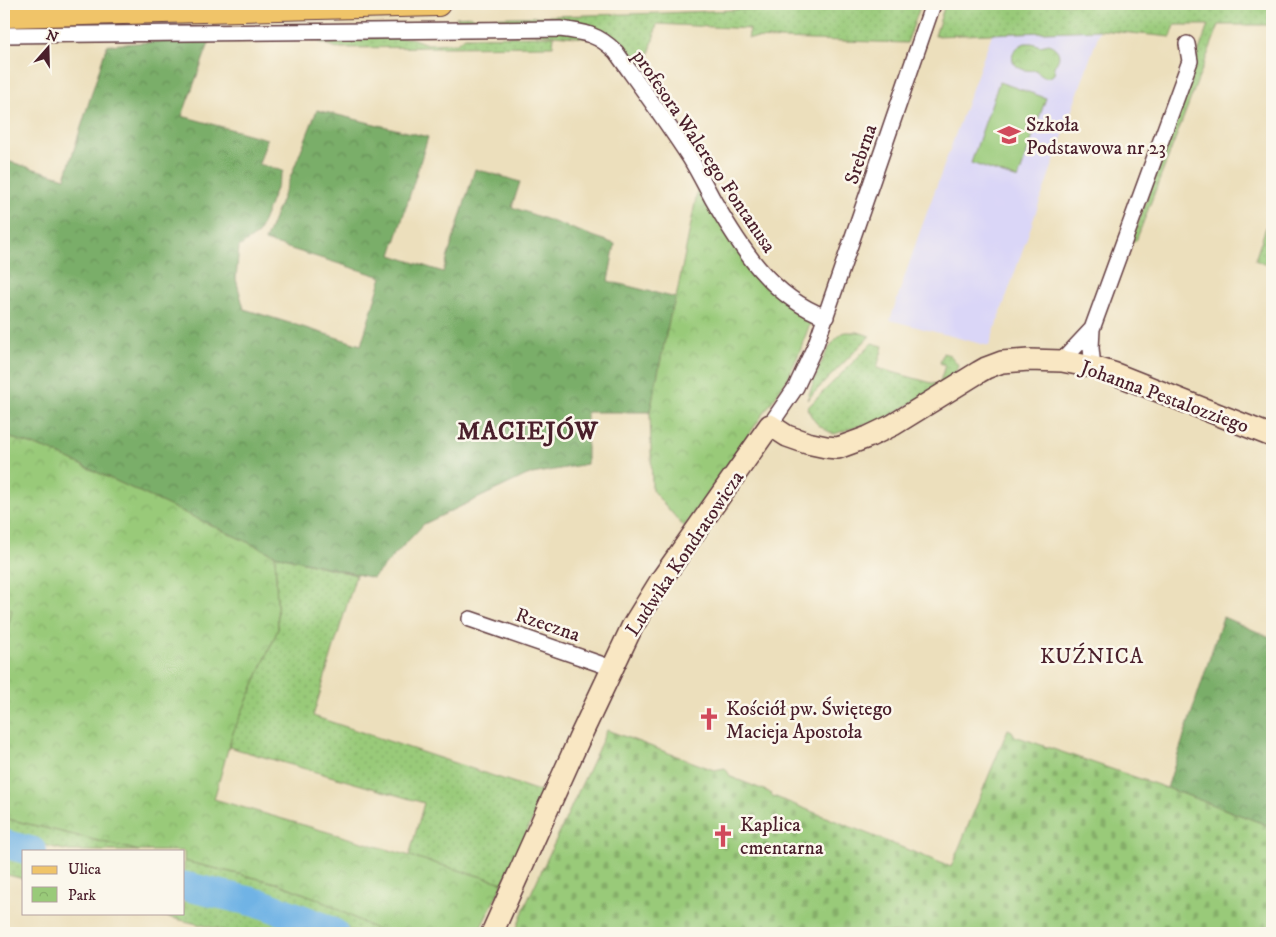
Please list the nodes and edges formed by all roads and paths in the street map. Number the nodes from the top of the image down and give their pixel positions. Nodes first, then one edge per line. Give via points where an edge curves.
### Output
1 (438, 4) edge
2 (933, 4) edge
3 (4, 15) edge
4 (4, 35) edge
5 (1187, 44) dead end
6 (826, 317) junction
7 (1092, 329) junction
8 (1062, 361) junction
9 (1094, 367) junction
10 (770, 425) junction
11 (1272, 436) edge
12 (470, 620) dead end
13 (612, 668) junction
14 (492, 933) edge

1 - 3 main road
2 - 6 street, Srebrna
4 - 6 street, profesora Walerego Fontanusa via 560,29 592,36 616,52 691,160 732,233 754,263 788,296
5 - 7 street via 1190,61
6 - 10 street, Ludwika Kondratowicza via 800,380
7 - 8 street
7 - 9 street
8 - 9 street, Johanna Pestalozziego
8 - 10 street, Johanna Pestalozziego via 995,364 885,429 838,448 797,440
9 - 11 street, Johanna Pestalozziego
10 - 13 street, Ludwika Kondratowicza via 661,580
12 - 13 street, Rzeczna
13 - 14 street, Ludwika Kondratowicza

